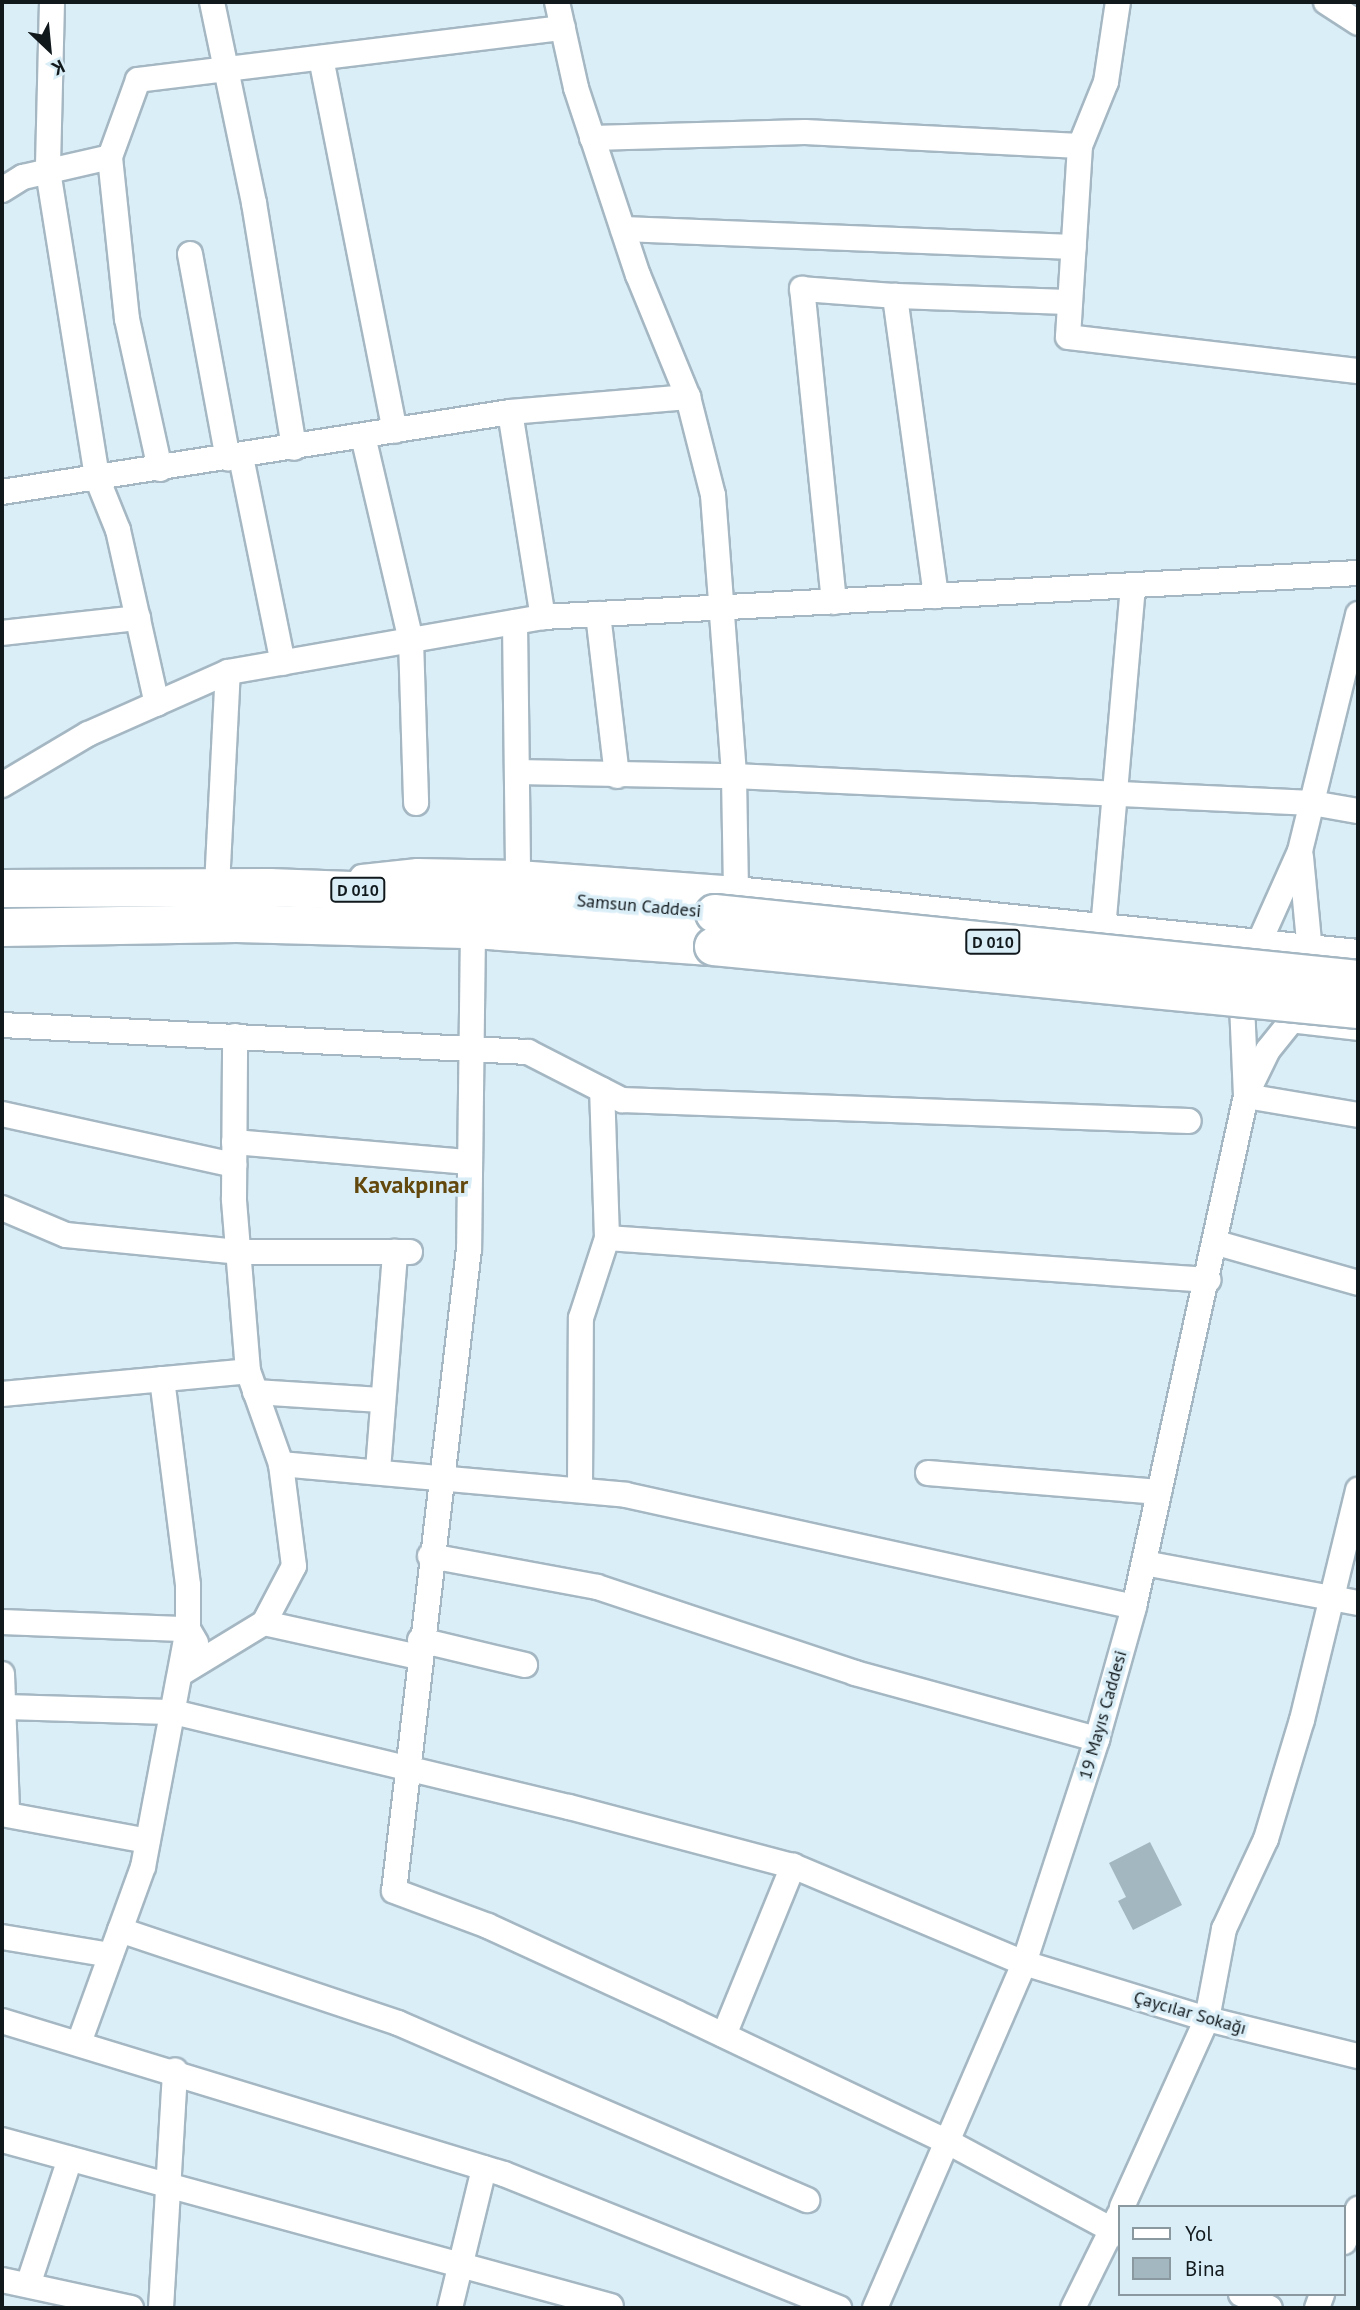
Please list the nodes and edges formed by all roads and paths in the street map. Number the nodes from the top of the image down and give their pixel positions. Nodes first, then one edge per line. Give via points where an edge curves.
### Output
1 (52, 2) edge
2 (212, 2) edge
3 (556, 2) edge
4 (1118, 2) edge
5 (1326, 2) edge
6 (1358, 23) edge
7 (563, 28) junction
8 (321, 58) junction
9 (222, 70) junction
10 (592, 138) junction
11 (1080, 146) junction
12 (110, 157) junction
13 (48, 171) junction
14 (2, 190) edge
15 (623, 229) junction
16 (1074, 247) junction
17 (190, 254) dead end
18 (895, 296) junction
19 (1070, 302) junction
20 (1358, 371) edge
21 (688, 397) junction
22 (510, 412) junction
23 (395, 431) junction
24 (363, 436) junction
25 (294, 448) junction
26 (235, 458) junction
27 (160, 469) junction
28 (97, 478) junction
29 (2, 492) edge
30 (1358, 573) edge
31 (1133, 586) junction
32 (936, 596) junction
33 (834, 602) junction
34 (720, 608) junction
35 (598, 614) junction
36 (543, 617) junction
37 (138, 618) junction
38 (515, 622) junction
39 (1357, 623) edge
40 (2, 633) edge
41 (411, 640) junction
42 (283, 663) junction
43 (228, 672) junction
44 (157, 704) junction
45 (517, 772) junction
46 (617, 776) junction
47 (734, 776) junction
48 (2, 785) edge
49 (1115, 797) junction
50 (416, 803) dead end
51 (1312, 803) junction
52 (1358, 811) edge
53 (1300, 851) junction
54 (518, 873) junction
55 (217, 886) junction
56 (269, 887) junction
57 (2, 888) edge
58 (721, 916) junction
59 (2, 927) edge
60 (1102, 929) junction
61 (472, 937) junction
62 (1311, 948) junction
63 (1358, 953) edge
64 (1358, 979) edge
65 (1262, 989) junction
66 (1358, 1009) edge
67 (2, 1025) edge
68 (1358, 1028) edge
69 (235, 1036) junction
70 (470, 1049) junction
71 (602, 1090) junction
72 (1246, 1096) junction
73 (2, 1114) edge
74 (1358, 1115) edge
75 (1189, 1121) dead end
76 (234, 1153) junction
77 (469, 1162) junction
78 (2, 1208) edge
79 (607, 1238) junction
80 (1217, 1243) junction
81 (238, 1252) junction
82 (1209, 1280) junction
83 (1358, 1283) edge
84 (162, 1379) junction
85 (251, 1382) junction
86 (2, 1394) edge
87 (381, 1400) junction
88 (281, 1464) junction
89 (378, 1470) junction
90 (929, 1473) dead end
91 (440, 1474) junction
92 (580, 1489) junction
93 (1358, 1490) edge
94 (1159, 1492) junction
95 (430, 1556) junction
96 (1144, 1563) junction
97 (1332, 1598) junction
98 (1358, 1603) edge
99 (1134, 1607) junction
100 (2, 1622) edge
101 (264, 1623) junction
102 (188, 1629) junction
103 (419, 1648) junction
104 (204, 1660) junction
105 (525, 1665) dead end
106 (2, 1674) edge
107 (180, 1674) junction
108 (3, 1707) edge
109 (173, 1712) junction
110 (1097, 1739) junction
111 (405, 1770) junction
112 (5, 1813) edge
113 (148, 1841) junction
114 (793, 1866) junction
115 (120, 1930) junction
116 (2, 1937) edge
117 (111, 1955) junction
118 (1024, 1963) junction
119 (1207, 2019) junction
120 (2, 2021) edge
121 (724, 2035) junction
122 (79, 2043) junction
123 (1358, 2056) edge
124 (175, 2070) junction
125 (2, 2140) edge
126 (950, 2143) junction
127 (70, 2158) junction
128 (484, 2168) junction
129 (167, 2186) junction
130 (807, 2200) dead end
131 (1126, 2205) edge
132 (1358, 2209) edge
133 (1118, 2220) edge
134 (1118, 2222) edge
135 (1346, 2237) edge
136 (460, 2266) junction
137 (2, 2280) edge
138 (28, 2285) junction
139 (1245, 2296) edge
140 (611, 2306) dead end
141 (131, 2308) edge
142 (161, 2308) edge
143 (450, 2308) edge
144 (839, 2308) edge
145 (875, 2308) edge
146 (1073, 2308) edge
147 (1270, 2308) edge

1 - 13 street
2 - 9 street
3 - 7 street
4 - 11 street via 1106,82
5 - 6 street
7 - 8 street
7 - 10 street
8 - 9 street
8 - 23 street
9 - 12 street via 138,80
9 - 25 street via 254,203
10 - 11 street via 805,132
10 - 15 street
11 - 16 street
12 - 13 street
12 - 27 street via 127,319
13 - 14 street
13 - 28 street
15 - 16 street
15 - 21 street
16 - 19 street
17 - 26 street
18 - 19 street
18 - 32 street
18 - 33 street via 802,289
19 - 20 street via 1068,337
21 - 22 street
21 - 34 street via 713,495
22 - 23 street
22 - 36 street
23 - 24 street
24 - 25 street
24 - 41 street
25 - 26 street
26 - 27 street
26 - 42 street
27 - 28 street
28 - 29 street
28 - 37 street via 118,530
30 - 31 street
31 - 32 street
31 - 49 street
32 - 33 street
33 - 34 street
34 - 35 street
34 - 47 street
35 - 36 street
35 - 46 street
36 - 38 street
37 - 40 street
37 - 44 street
38 - 41 street
38 - 45 street
39 - 51 street
41 - 42 street
41 - 50 street
42 - 43 street
43 - 44 street
43 - 55 street
44 - 48 street via 88,734
45 - 46 street
45 - 54 street
46 - 47 street
47 - 49 street
47 - 58 street
49 - 51 street
49 - 60 street
51 - 52 street
51 - 53 street
53 - 62 street, 19 Mayıs Caddesi
53 - 65 street
54 - 56 street via 418,871
54 - 58 street
55 - 56 highway, Samsun Caddesi / D 010
55 - 57 highway, Samsun Caddesi / D 010
56 - 58 highway, Samsun Caddesi / D 010 via 518,896
58 - 60 street
58 - 61 highway, Samsun Caddesi / D 010
58 - 65 highway, Samsun Caddesi / D 010, bridge
59 - 61 highway, Samsun Caddesi / D 010 via 331,926
60 - 65 street
61 - 65 street
61 - 70 street
62 - 63 street
62 - 65 street
62 - 65 street, 19 Mayıs Caddesi via 1308,990
64 - 65 highway, D 010, bridge
65 - 66 highway, D 010, bridge
65 - 68 street
65 - 72 street, 19 Mayıs Caddesi
65 - 72 street, 19 Mayıs Caddesi via 1268,1050
67 - 69 street
69 - 70 street
69 - 76 street
70 - 71 street via 528,1052
70 - 77 street
71 - 75 street via 622,1100
71 - 79 street
72 - 74 street
72 - 80 street, 19 Mayıs Caddesi
73 - 76 street
76 - 77 street
76 - 81 street
77 - 91 street via 469,1249
78 - 81 street via 66,1235
79 - 82 street
79 - 92 street via 581,1318
80 - 82 street, 19 Mayıs Caddesi
80 - 83 street
81 - 85 street
81 - 87 street via 403,1252
82 - 94 street, 19 Mayıs Caddesi
84 - 85 street
84 - 86 street
84 - 102 street via 188,1586
85 - 87 street
85 - 88 street
87 - 89 street
88 - 89 street
88 - 101 street via 294,1566
89 - 91 street
90 - 94 street
91 - 92 street
91 - 95 street
92 - 99 street via 626,1494
93 - 97 street
94 - 96 street, 19 Mayıs Caddesi
95 - 103 street
95 - 110 street via 597,1587 855,1673
96 - 97 street
96 - 99 street, 19 Mayıs Caddesi
97 - 98 street
97 - 119 street via 1266,1839 1224,1929
99 - 110 street, 19 Mayıs Caddesi
100 - 102 street
101 - 103 street
101 - 104 street
102 - 104 street
102 - 107 street
103 - 105 street
103 - 111 street
104 - 107 street
106 - 108 street
107 - 109 street
108 - 109 street, Çaycılar Sokağı
108 - 112 street
109 - 111 street, Çaycılar Sokağı
109 - 113 street
110 - 118 street, 19 Mayıs Caddesi
111 - 114 street, Çaycılar Sokağı
111 - 121 street via 394,1891 488,1926
112 - 113 street
113 - 115 street
114 - 118 street, Çaycılar Sokağı
114 - 121 street
115 - 117 street
115 - 130 street via 398,2023
116 - 117 street
117 - 122 street
118 - 119 street, Çaycılar Sokağı
118 - 126 street, 19 Mayıs Caddesi
119 - 123 street, Çaycılar Sokağı
119 - 131 street
120 - 122 street
121 - 126 street
122 - 124 street
124 - 128 street
124 - 129 street
125 - 127 street
126 - 133 street
126 - 145 street, 19 Mayıs Caddesi
127 - 129 street
127 - 138 street
128 - 136 street
128 - 144 street
129 - 136 street
129 - 142 street
132 - 135 street
134 - 146 street
136 - 140 street
136 - 143 street
137 - 138 street
138 - 141 street
139 - 147 street

